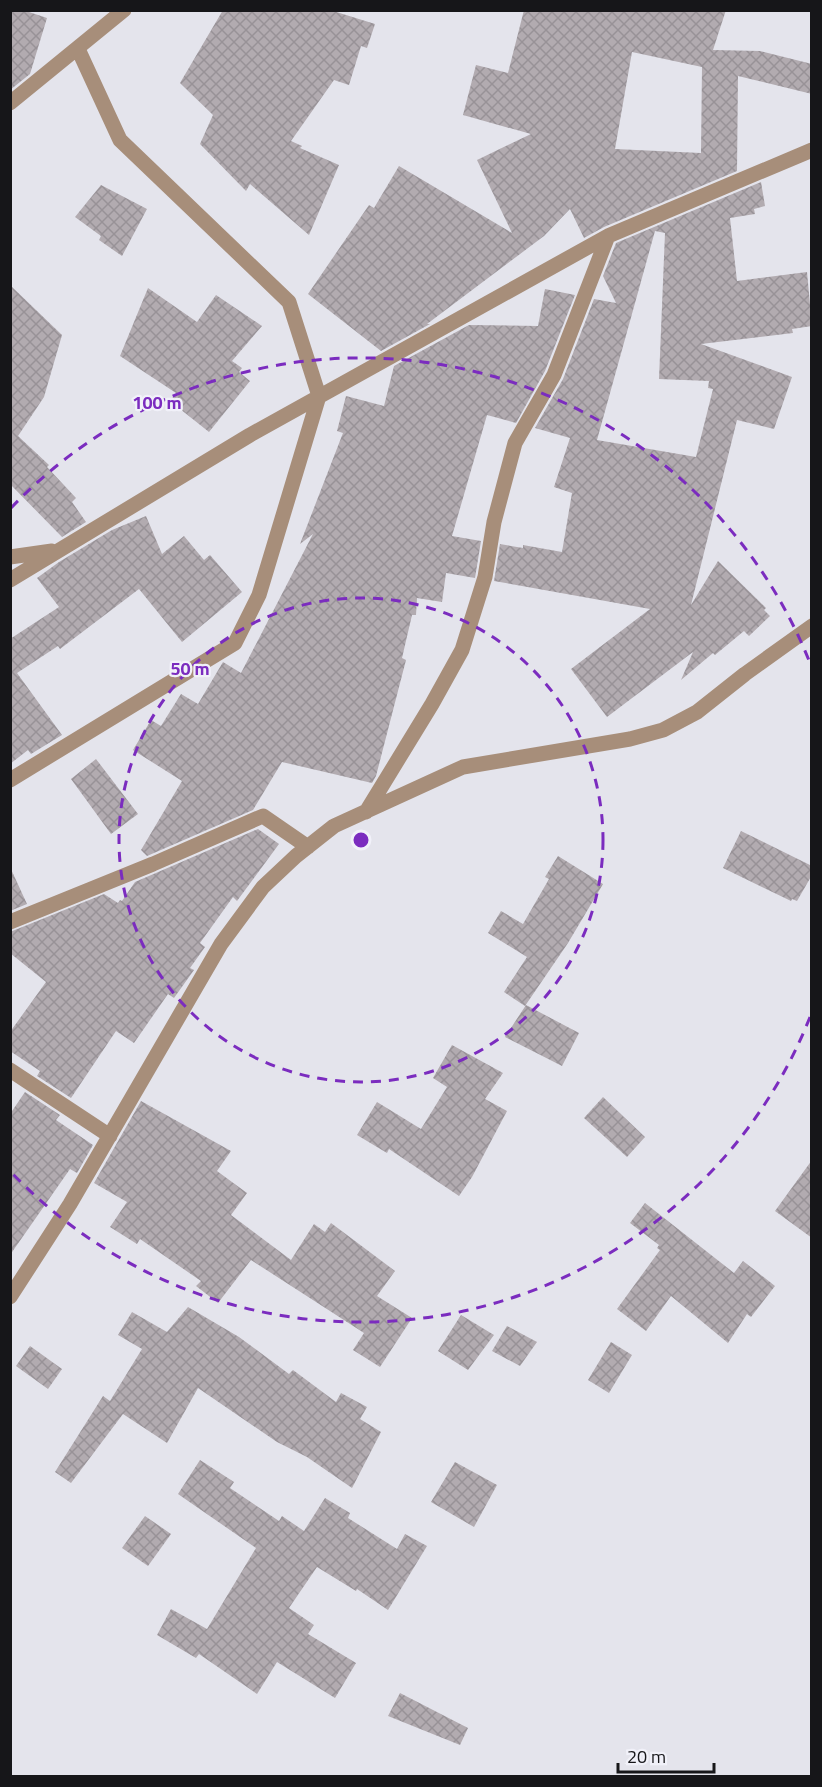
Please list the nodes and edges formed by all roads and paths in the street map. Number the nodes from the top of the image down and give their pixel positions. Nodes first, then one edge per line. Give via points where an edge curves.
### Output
1 (124, 10) edge
2 (78, 49) junction
3 (10, 103) edge
4 (812, 150) edge
5 (608, 236) junction
6 (319, 396) junction
7 (60, 550) junction
8 (10, 557) edge
9 (10, 580) edge
10 (812, 626) edge
11 (10, 780) edge
12 (366, 812) junction
13 (308, 847) junction
14 (10, 922) edge
15 (10, 1070) edge
16 (110, 1136) junction
17 (16, 1276) edge
18 (10, 1297) edge

1 - 2 street
2 - 3 street
2 - 6 street via 120,140 289,302
4 - 5 street
5 - 6 street
5 - 12 street via 554,375 515,443 494,522 485,577 462,650
6 - 7 street
6 - 11 street via 260,595 235,643
7 - 8 street
7 - 9 street
10 - 12 street via 697,712 663,730 463,767
12 - 13 street via 334,826
13 - 14 street via 263,816
13 - 16 street via 263,887 221,944
15 - 16 street
16 - 17 street via 70,1204
17 - 18 street

